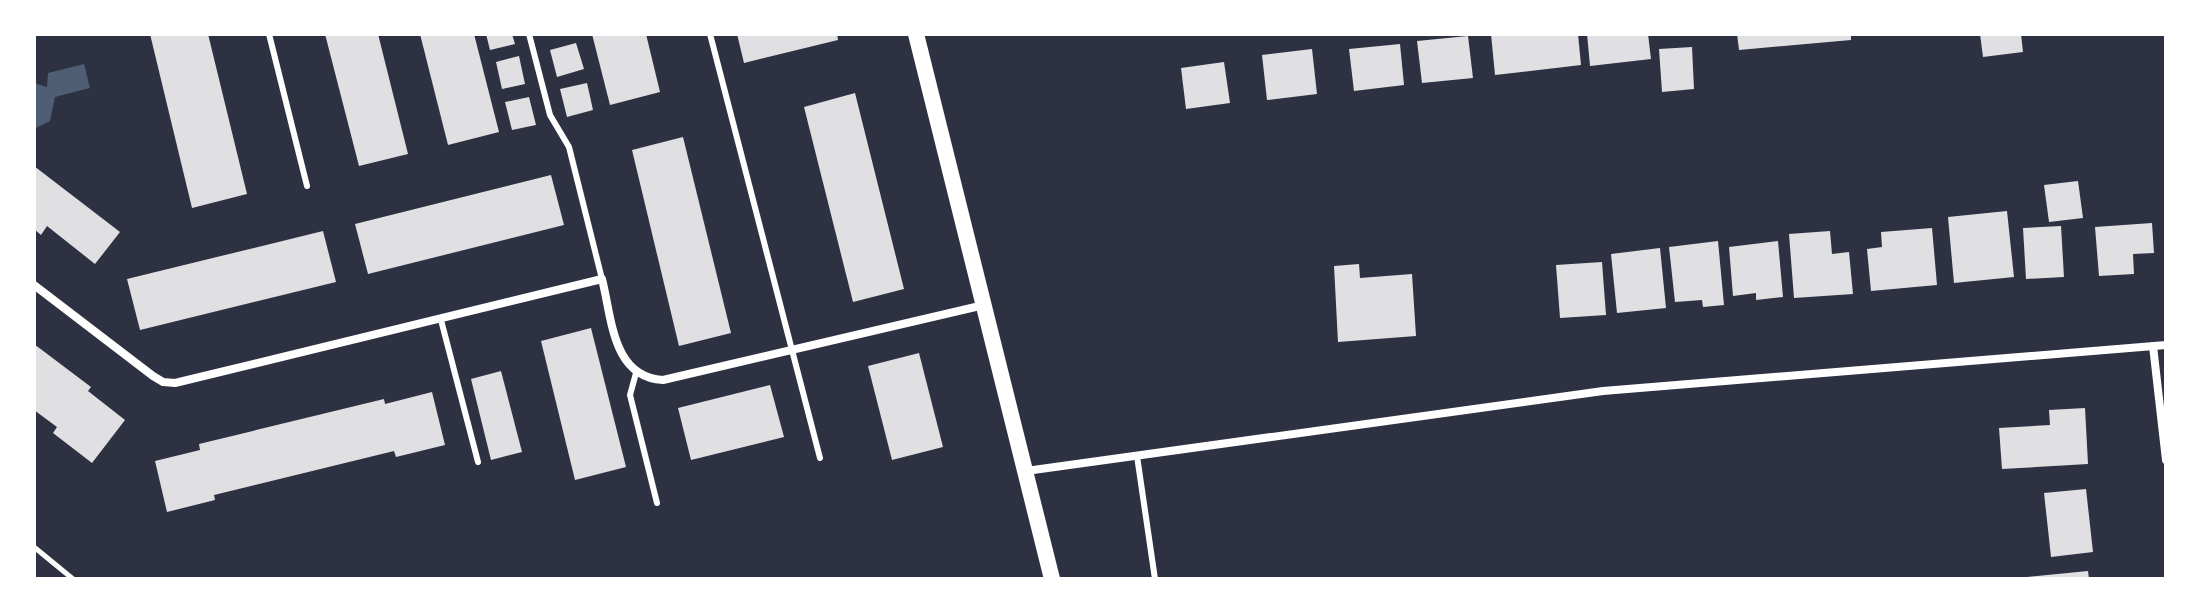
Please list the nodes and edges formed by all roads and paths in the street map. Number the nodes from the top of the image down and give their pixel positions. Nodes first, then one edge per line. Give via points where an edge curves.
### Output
1 (269, 34) edge
2 (529, 34) edge
3 (710, 34) edge
4 (916, 34) edge
5 (307, 186) dead end
6 (602, 279) junction
7 (34, 285) edge
8 (985, 304) junction
9 (441, 320) junction
10 (2166, 345) edge
11 (2153, 346) junction
12 (794, 352) junction
13 (636, 373) junction
14 (1137, 456) junction
15 (820, 458) dead end
16 (2166, 460) edge
17 (478, 462) dead end
18 (1026, 471) junction
19 (657, 503) dead end
20 (34, 547) edge
21 (73, 579) edge
22 (1052, 579) edge
23 (1155, 579) edge

1 - 5 lane
2 - 6 lane via 550,115 569,147
3 - 12 lane
4 - 8 main road
6 - 9 street
6 - 13 street via 622,358
7 - 9 street via 163,382
8 - 12 street
8 - 18 main road
9 - 17 lane
10 - 11 street
11 - 14 street via 1603,391
11 - 16 street
12 - 13 street via 663,380
12 - 15 lane
13 - 19 lane via 630,395
14 - 18 street
14 - 23 lane
18 - 22 main road
20 - 21 path

